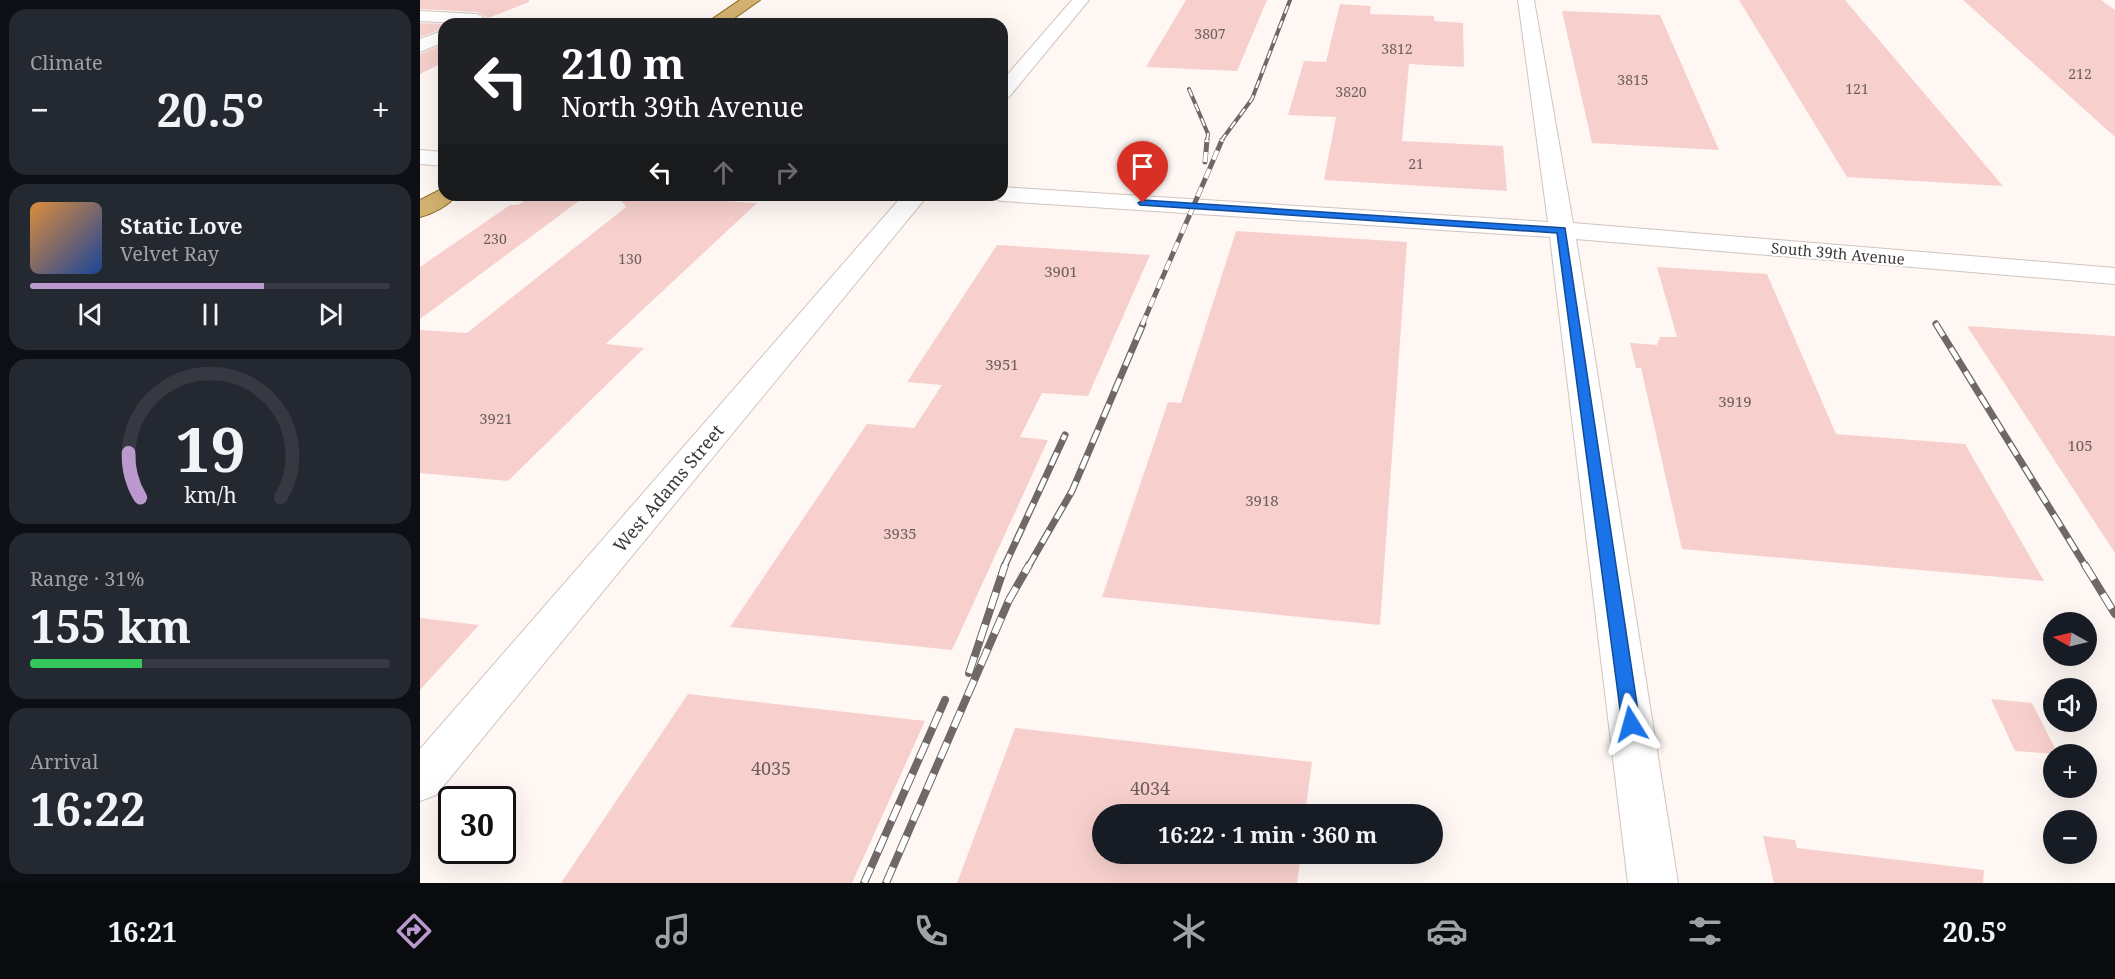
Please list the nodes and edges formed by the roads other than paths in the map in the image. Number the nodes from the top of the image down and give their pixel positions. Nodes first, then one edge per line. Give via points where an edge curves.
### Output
1 (752, 0) edge
2 (1081, 0) edge
3 (1526, 0) edge
4 (420, 16) edge
5 (438, 18) edge
6 (724, 18) edge
7 (438, 38) edge
8 (420, 46) edge
9 (1008, 86) edge
10 (420, 157) edge
11 (438, 158) edge
12 (1008, 194) edge
13 (438, 199) edge
14 (911, 201) edge
15 (420, 210) edge
16 (1562, 230) junction
17 (2115, 276) edge
18 (420, 781) edge
19 (1653, 883) edge

1 - 6 main road
2 - 9 street
3 - 16 street
4 - 5 street
7 - 8 street
10 - 11 street
12 - 16 street, South 39th Avenue
13 - 15 main road
14 - 18 street, West Adams Street
16 - 17 street, South 39th Avenue
16 - 19 street

